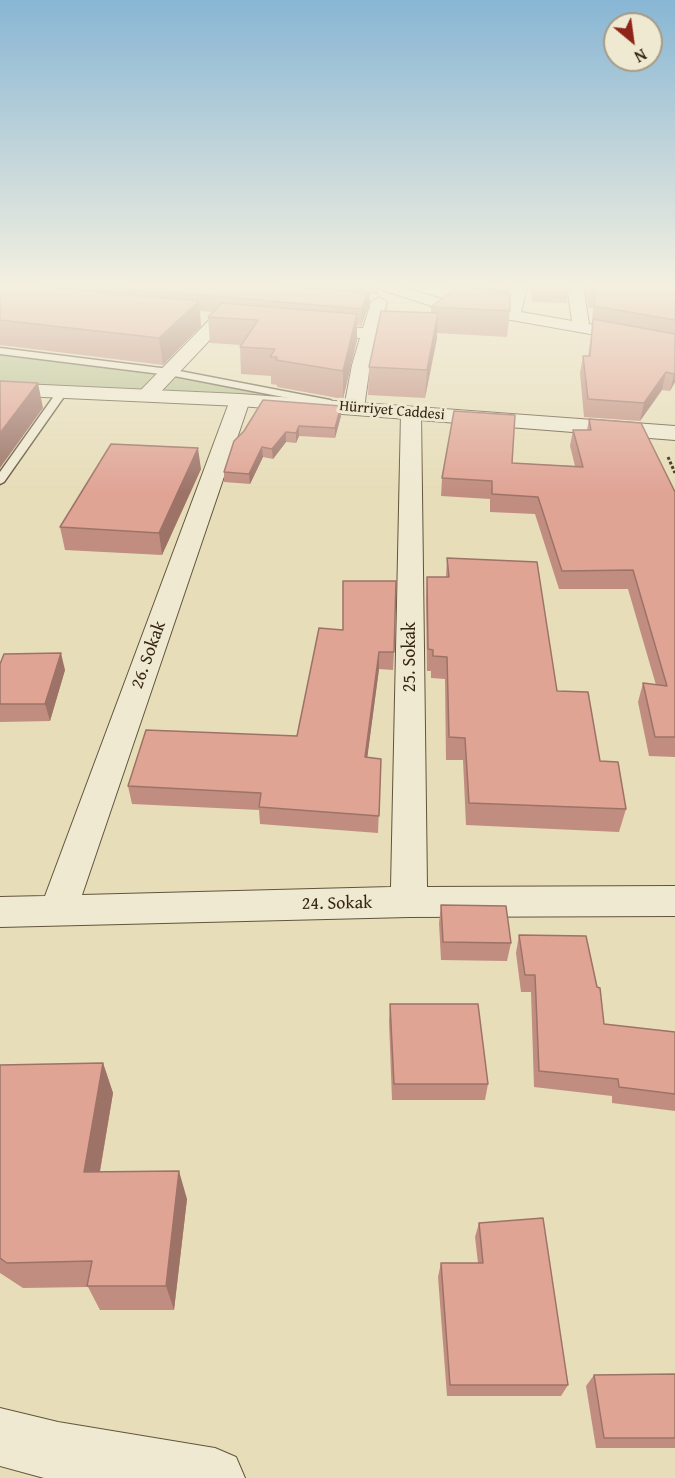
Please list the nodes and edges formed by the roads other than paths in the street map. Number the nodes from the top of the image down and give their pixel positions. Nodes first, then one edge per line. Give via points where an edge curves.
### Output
1 (24, 354) edge
2 (188, 354) edge
3 (364, 354) edge
4 (169, 372) junction
5 (0, 389) edge
6 (63, 391) junction
7 (147, 395) junction
8 (240, 400) junction
9 (354, 408) junction
10 (411, 413) junction
11 (675, 433) edge
12 (0, 480) edge
13 (675, 901) edge
14 (409, 902) junction
15 (58, 911) junction
16 (0, 912) edge
17 (0, 1437) edge
18 (215, 1478) edge

1 - 4 lane
2 - 4 street
3 - 9 street
4 - 7 street
4 - 9 lane
5 - 6 street, Hürriyet Caddesi
6 - 7 street, Hürriyet Caddesi
6 - 12 lane
7 - 8 street, Hürriyet Caddesi
8 - 9 street, Hürriyet Caddesi
8 - 15 street, 26. Sokak
9 - 10 street, Hürriyet Caddesi
10 - 11 street, Hürriyet Caddesi
10 - 14 street, 25. Sokak
13 - 14 street, 24. Sokak
14 - 15 street, 24. Sokak
15 - 16 street, 24. Sokak
17 - 18 street via 58,1452

